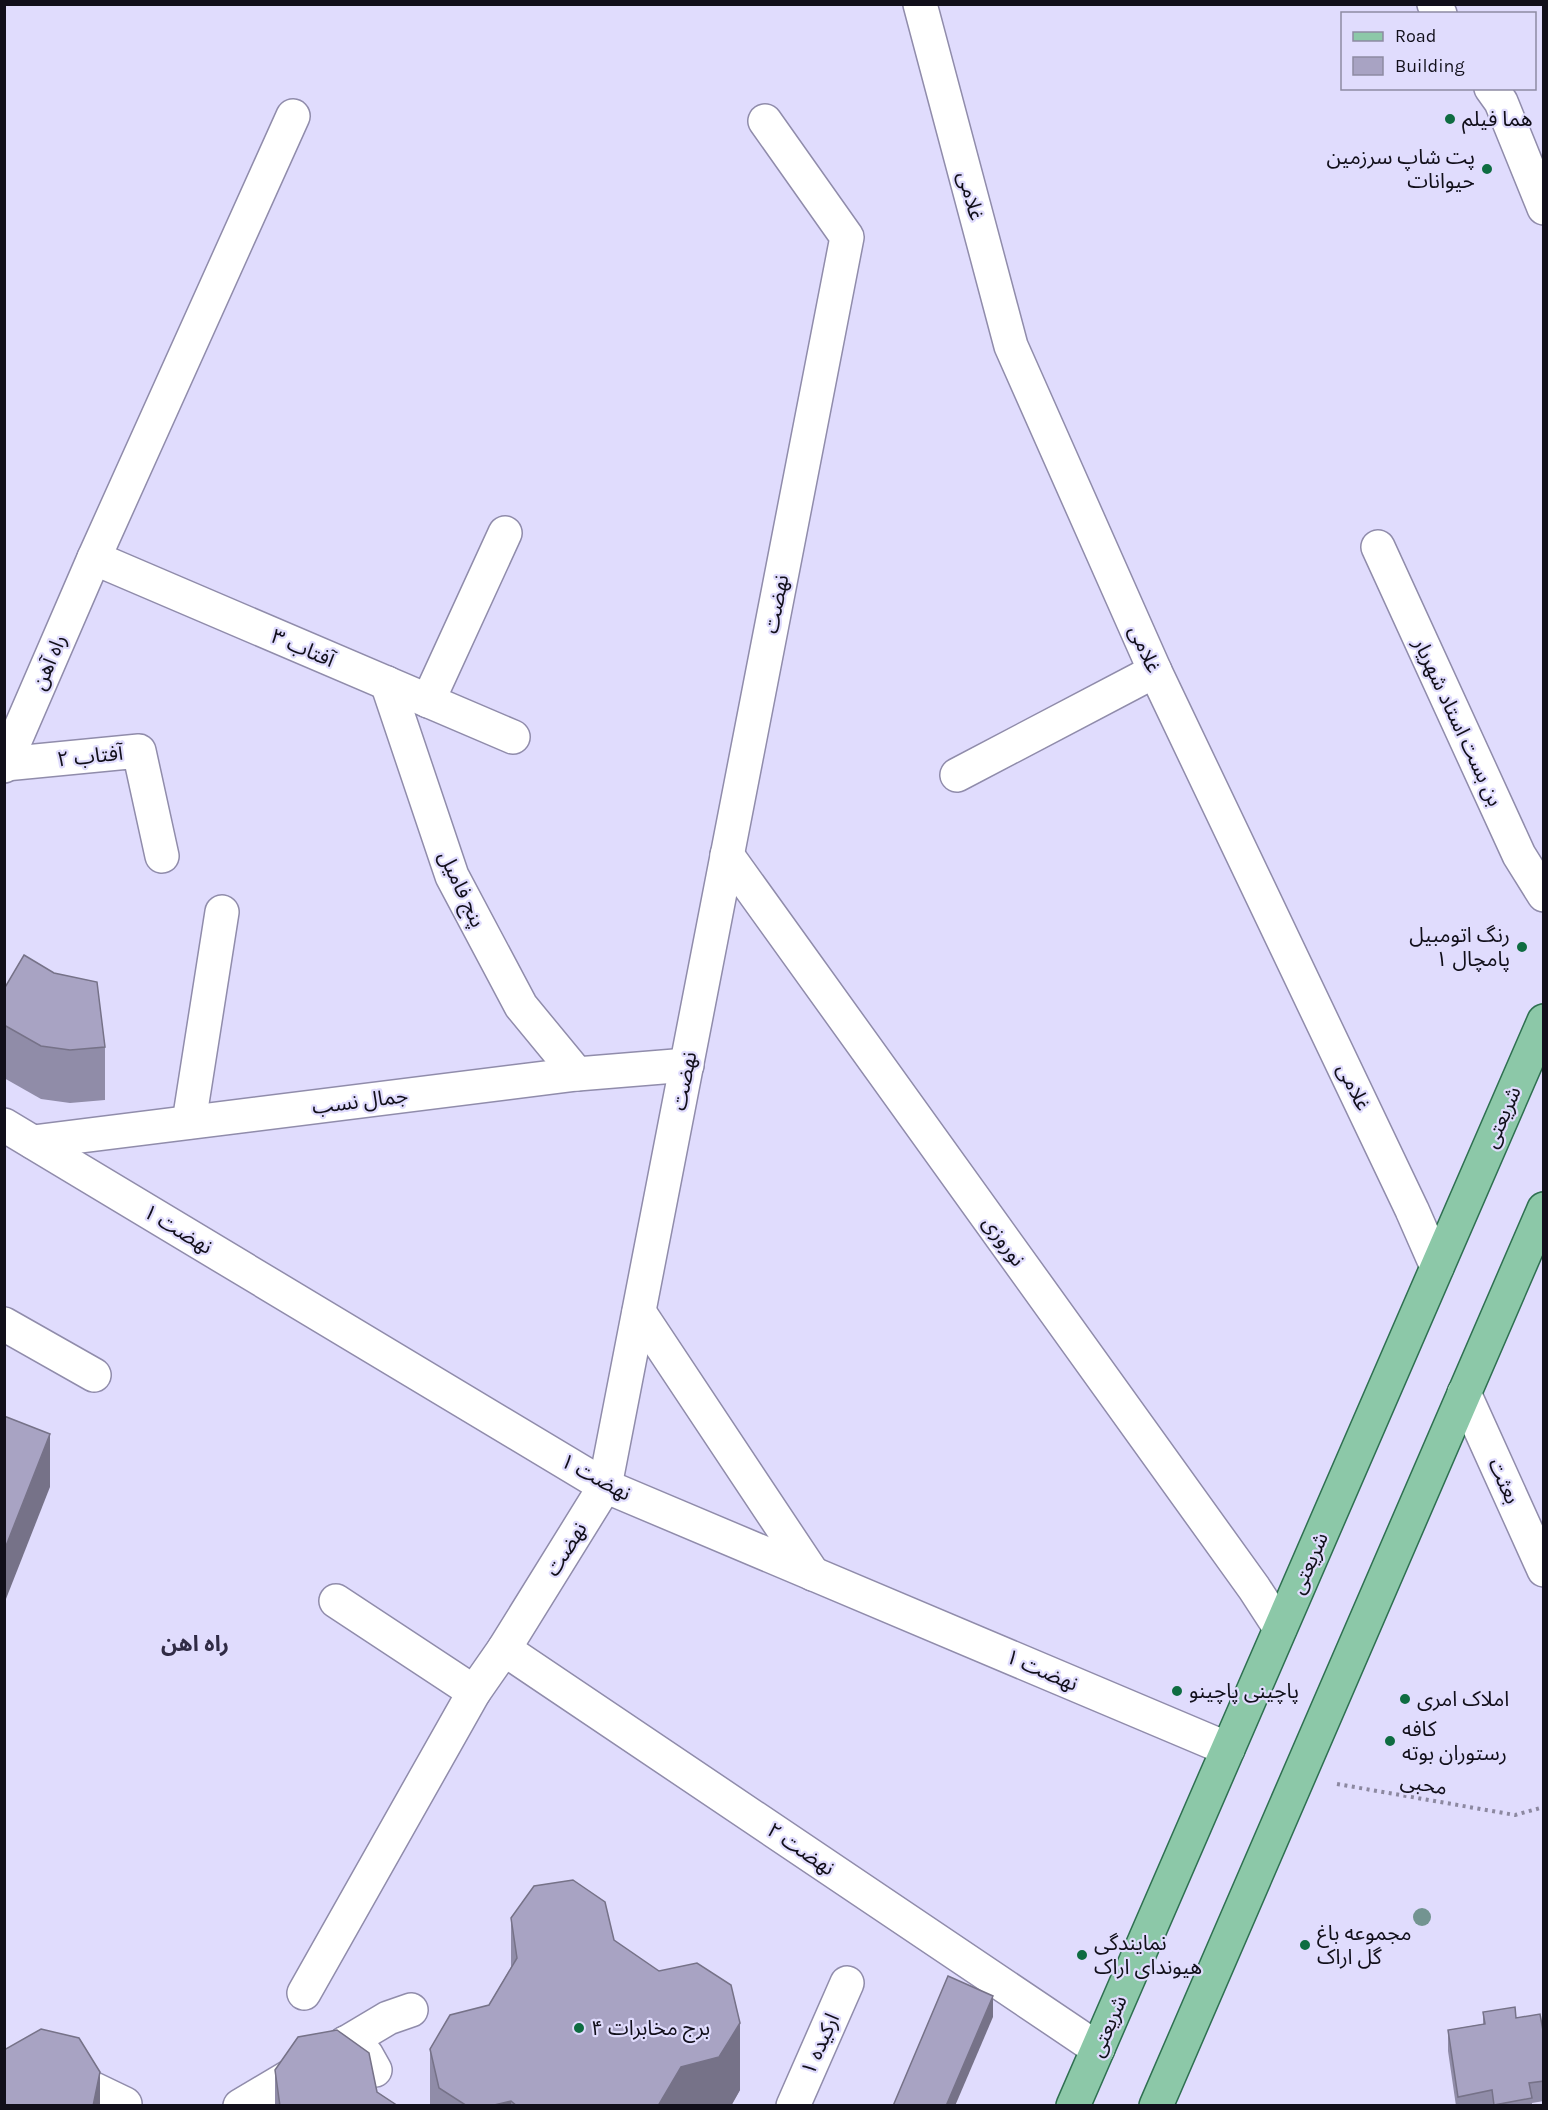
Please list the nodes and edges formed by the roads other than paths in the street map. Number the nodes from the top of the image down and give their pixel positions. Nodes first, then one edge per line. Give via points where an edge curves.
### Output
1 (920, 4) edge
2 (1492, 90) edge
3 (293, 116) dead end
4 (765, 121) dead end
5 (1544, 208) edge
6 (505, 533) dead end
7 (1378, 547) dead end
8 (94, 558) junction
9 (1155, 671) junction
10 (387, 683) junction
11 (428, 701) junction
12 (513, 737) dead end
13 (5, 765) edge
14 (957, 776) dead end
15 (162, 855) dead end
16 (727, 855) junction
17 (1544, 895) edge
18 (222, 912) dead end
19 (1544, 1021) edge
20 (687, 1065) junction
21 (577, 1074) junction
22 (189, 1122) junction
23 (4, 1125) edge
24 (33, 1142) junction
25 (1544, 1209) edge
26 (1437, 1267) junction
27 (639, 1312) junction
28 (4, 1324) edge
29 (94, 1375) dead end
30 (1464, 1393) junction
31 (605, 1486) junction
32 (1544, 1570) edge
33 (813, 1574) junction
34 (336, 1601) dead end
35 (1280, 1628) junction
36 (504, 1649) junction
37 (474, 1692) junction
38 (1228, 1749) junction
39 (847, 1983) dead end
40 (304, 1993) dead end
41 (411, 2010) dead end
42 (345, 2043) junction
43 (1098, 2049) junction
44 (375, 2070) edge
45 (4, 2073) edge
46 (134, 2105) edge
47 (240, 2106) edge
48 (793, 2106) edge
49 (1073, 2106) edge
50 (1156, 2106) edge

1 - 9 street, غلامی via 1011,346
2 - 5 street via 1501,102
3 - 8 street, راه آهن
4 - 16 street, نهضت via 847,237
6 - 11 street
7 - 17 street, بن بست استاد شهریار via 1519,855
8 - 10 street, آفتاب ۳
8 - 13 street, راه آهن
9 - 14 street
9 - 26 street, غلامی
10 - 11 street, آفتاب ۳
10 - 21 street, پنج فامیل via 452,876 521,1006
11 - 12 street, آفتاب ۳
13 - 15 street, آفتاب ۲ via 139,751
16 - 20 street, نهضت
16 - 35 street, نوروزی
18 - 22 street
19 - 26 main road, شریعتی
20 - 21 street, جمال نسب
20 - 27 street, نهضت
21 - 22 street, جمال نسب
22 - 24 street, جمال نسب
23 - 24 street, نهضت ۱
24 - 31 street, نهضت ۱
25 - 30 main road
26 - 35 main road, شریعتی
27 - 31 street, نهضت
27 - 33 street
28 - 29 street
30 - 32 street, بعثت
30 - 50 main road
31 - 33 street, نهضت ۱
31 - 36 street, نهضت
33 - 38 street, نهضت ۱
34 - 37 street
35 - 38 main road, شریعتی
36 - 37 street, نهضت
36 - 43 street, نهضت ۲
37 - 40 street, نهضت
38 - 43 main road, شریعتی
39 - 48 street, ارکیده ۱
41 - 42 street via 388,2018
42 - 44 street via 366,2054
42 - 47 street
43 - 49 main road, شریعتی
45 - 46 street via 75,2080

